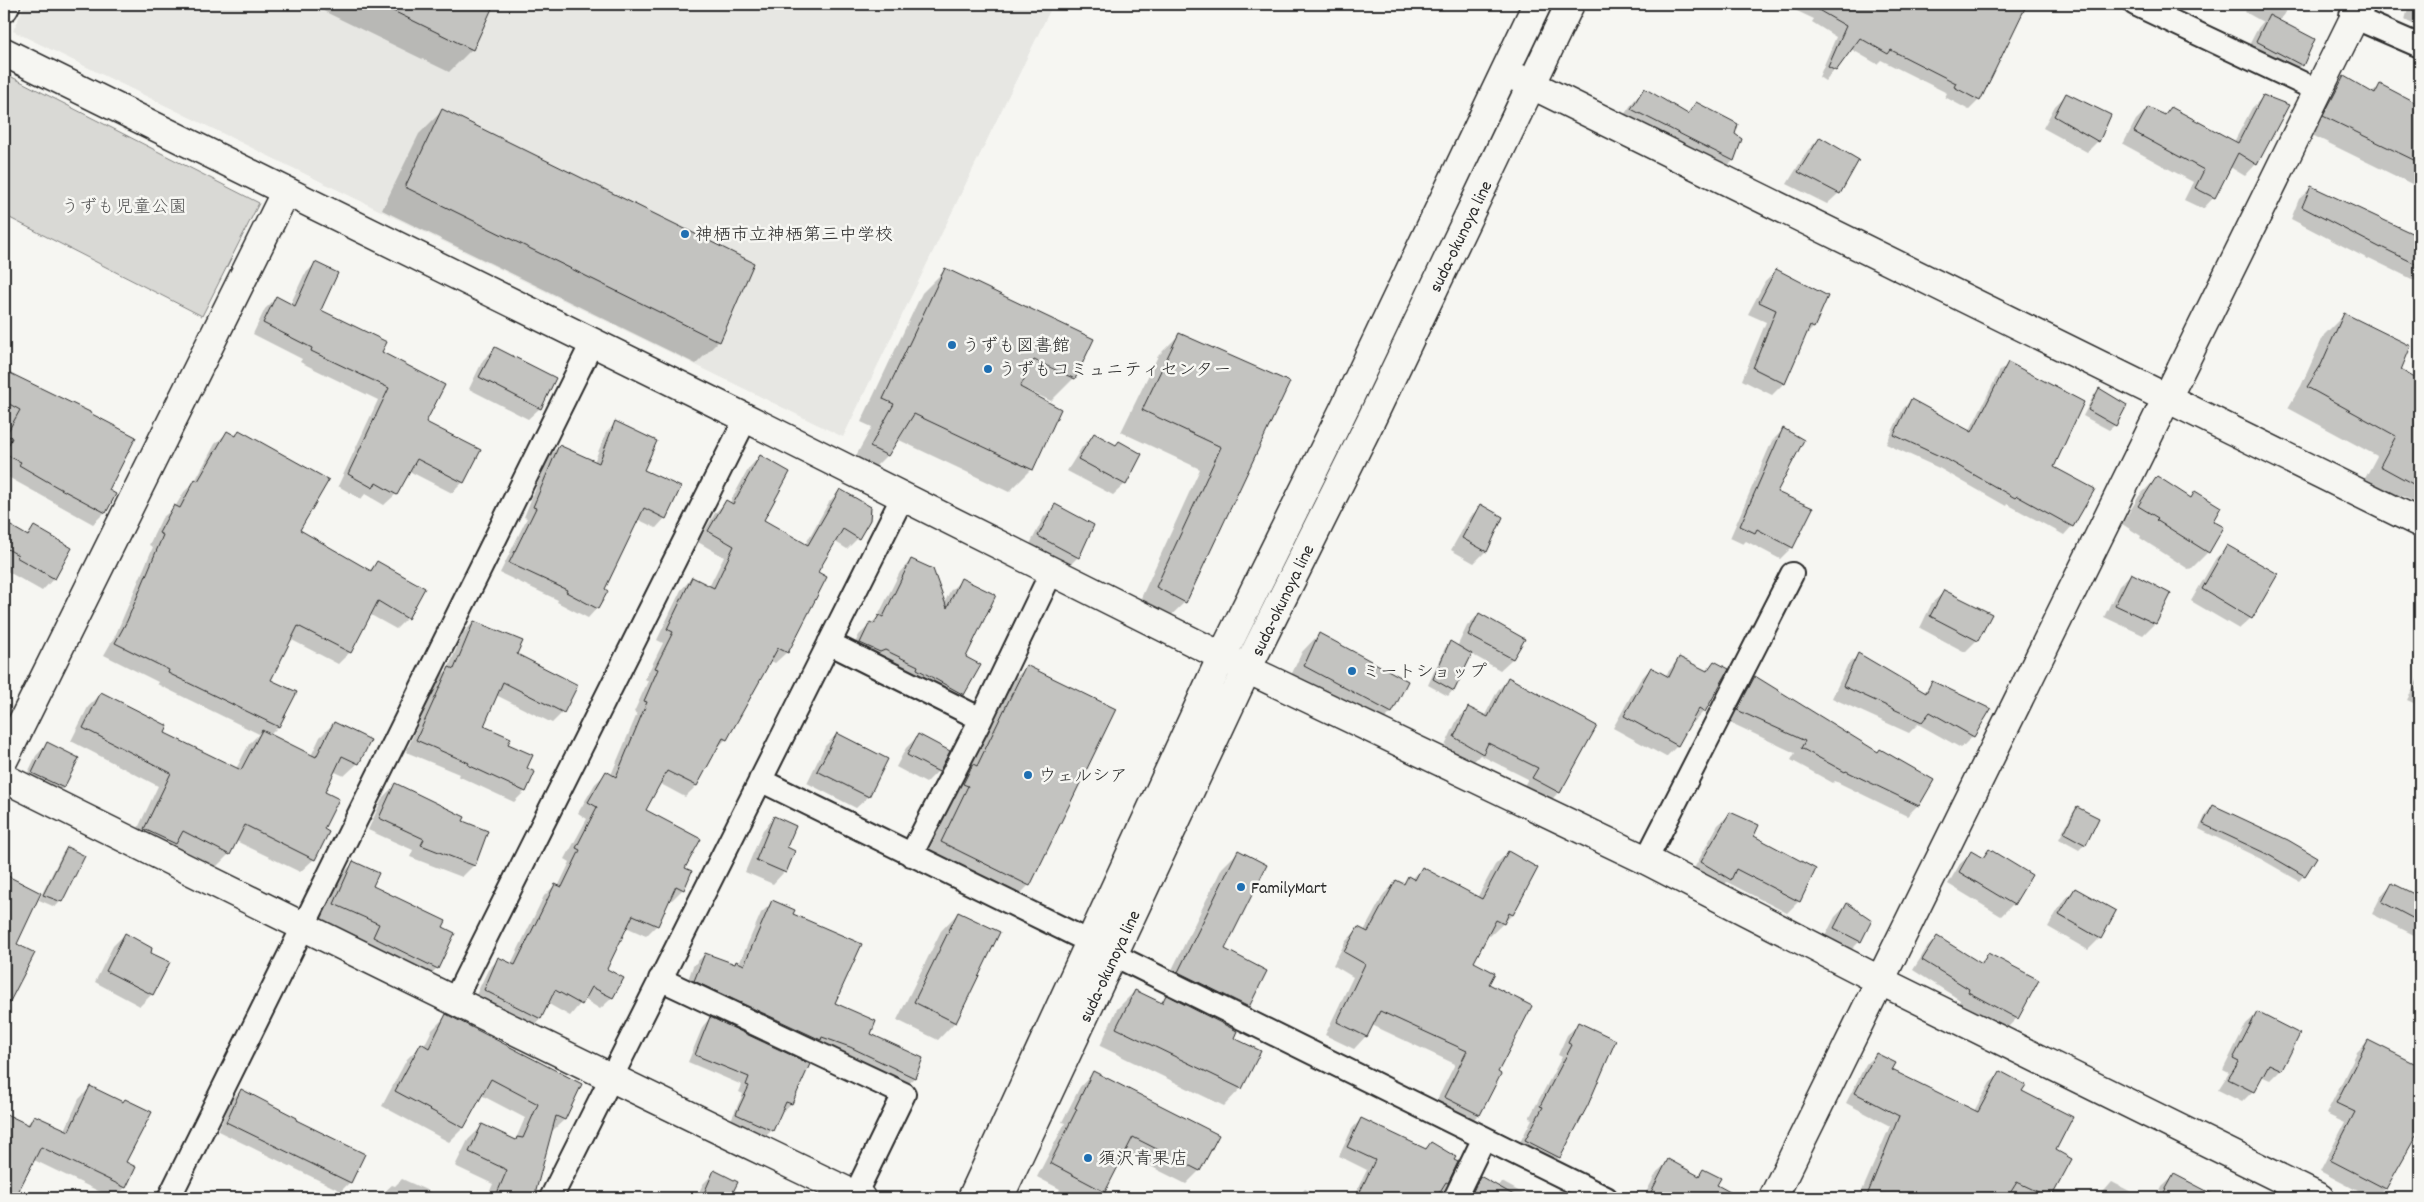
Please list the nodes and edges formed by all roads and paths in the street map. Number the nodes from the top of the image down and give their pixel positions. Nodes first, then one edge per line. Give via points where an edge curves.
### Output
1 (6, 4) edge
2 (1537, 4) edge
3 (1570, 4) edge
4 (2135, 4) edge
5 (4, 8) edge
6 (2356, 12) edge
7 (2420, 46) edge
8 (4, 52) edge
9 (1506, 72) junction
10 (1532, 85) junction
11 (2319, 91) junction
12 (286, 191) junction
13 (592, 343) junction
14 (2168, 398) junction
15 (746, 418) junction
16 (903, 496) junction
17 (2420, 523) edge
18 (1052, 570) junction
19 (1792, 574) dead end
20 (829, 644) junction
21 (1222, 656) junction
22 (1248, 669) junction
23 (981, 719) junction
24 (4, 759) edge
25 (4, 778) edge
26 (760, 780) junction
27 (911, 855) junction
28 (1646, 860) junction
29 (304, 927) junction
30 (1090, 942) junction
31 (1114, 955) junction
32 (660, 979) junction
33 (1878, 980) junction
34 (455, 1000) junction
35 (610, 1078) junction
36 (1484, 1138) junction
37 (858, 1197) edge
38 (169, 1198) edge
39 (551, 1198) edge
40 (972, 1198) edge
41 (999, 1198) edge
42 (1455, 1198) edge
43 (1606, 1198) edge
44 (1773, 1198) edge
45 (2320, 1198) edge

1 - 5 street
2 - 9 street, suda-okunoya line
3 - 10 street, suda-okunoya line
4 - 11 street
6 - 7 street
6 - 11 street
8 - 12 street
9 - 10 street
9 - 21 street, suda-okunoya line
10 - 14 street
10 - 22 street, suda-okunoya line
11 - 14 street
12 - 13 street
12 - 24 street
13 - 15 street
13 - 29 street
14 - 17 street
14 - 33 street
15 - 16 street
15 - 34 street
16 - 18 street
16 - 20 street
18 - 21 street
18 - 23 street
19 - 28 street
20 - 23 street
20 - 26 street
21 - 22 street
21 - 30 street, suda-okunoya line
22 - 28 street
22 - 31 street, suda-okunoya line
23 - 27 street
25 - 29 street
26 - 27 street
26 - 32 street
27 - 30 street
28 - 33 street
29 - 34 street
29 - 38 street
30 - 40 street, suda-okunoya line
31 - 36 street
31 - 41 street, suda-okunoya line
32 - 35 street
32 - 37 street via 904,1094
33 - 44 street
33 - 45 street
34 - 35 street
35 - 37 street
35 - 39 street
36 - 42 street
36 - 43 street

